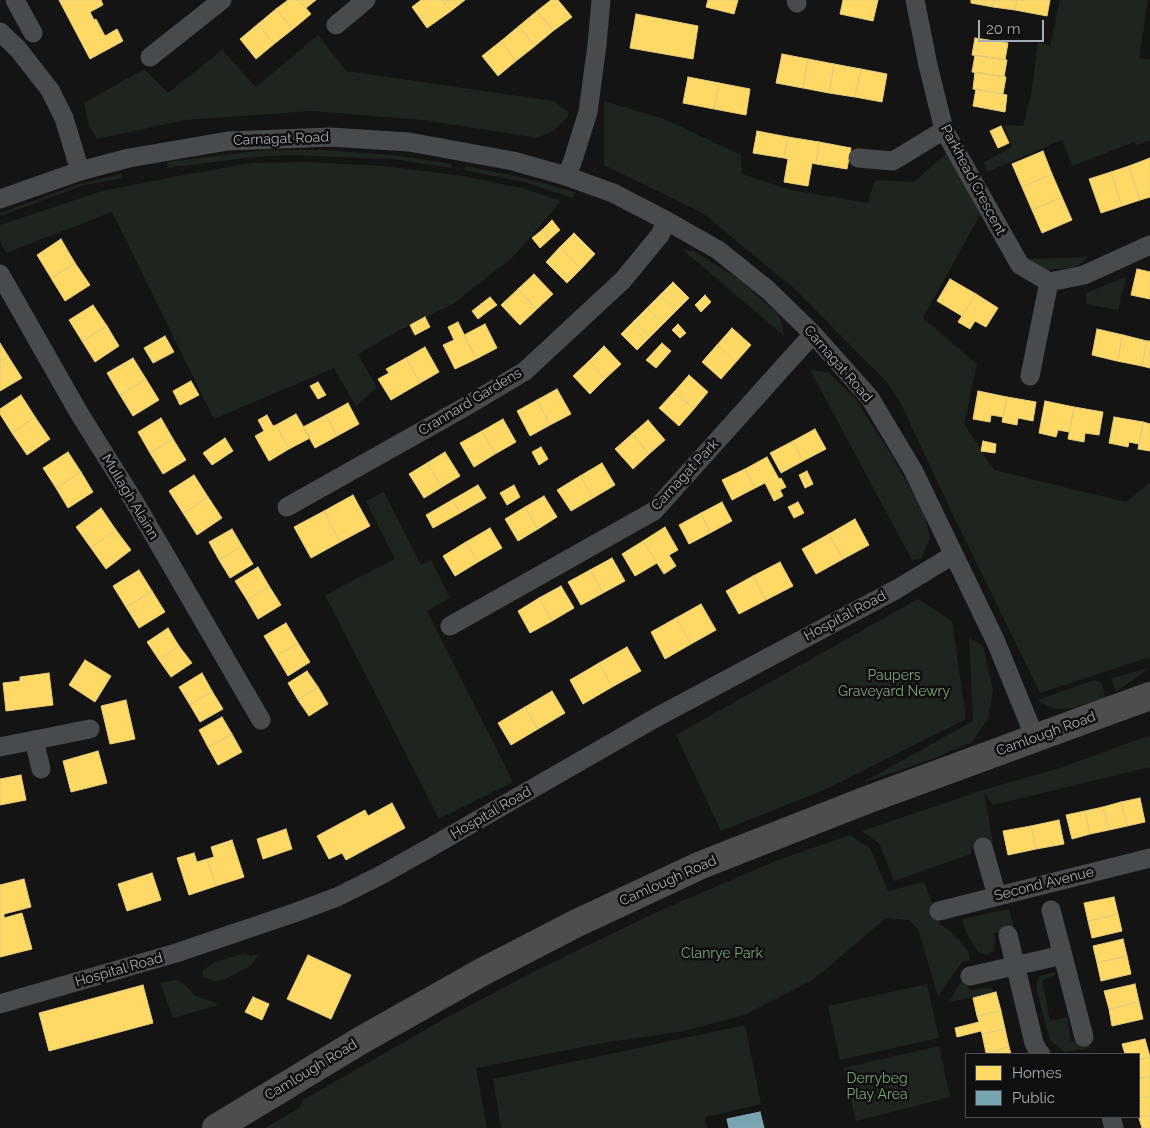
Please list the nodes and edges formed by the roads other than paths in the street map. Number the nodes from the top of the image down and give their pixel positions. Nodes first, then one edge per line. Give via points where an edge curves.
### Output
1 (16, 0) edge
2 (222, 0) edge
3 (366, 0) edge
4 (600, 0) edge
5 (915, 0) edge
6 (336, 25) dead end
7 (0, 32) edge
8 (33, 33) dead end
9 (150, 57) dead end
10 (944, 130) junction
11 (858, 158) dead end
12 (80, 171) junction
13 (566, 176) junction
14 (0, 199) edge
15 (667, 221) junction
16 (1150, 245) edge
17 (0, 274) edge
18 (1049, 282) junction
19 (813, 334) junction
20 (1030, 376) dead end
21 (287, 507) dead end
22 (953, 555) junction
23 (450, 626) dead end
24 (1150, 696) edge
25 (261, 720) dead end
26 (90, 729) dead end
27 (1034, 738) junction
28 (34, 740) junction
29 (0, 747) edge
30 (41, 769) dead end
31 (983, 847) dead end
32 (1150, 858) edge
33 (997, 896) junction
34 (1051, 910) dead end
35 (939, 912) dead end
36 (1008, 935) dead end
37 (1063, 955) junction
38 (1015, 966) junction
39 (970, 976) dead end
40 (0, 1004) edge
41 (1084, 1037) dead end
42 (1040, 1053) edge
43 (216, 1128) edge

1 - 8 street
2 - 9 street
3 - 6 street
4 - 13 street via 588,112
5 - 10 street, Parkhead Crescent
7 - 12 street via 18,49 50,90 64,118
10 - 11 street via 894,161
10 - 18 street, Parkhead Crescent via 1020,265
12 - 13 street, Carnagat Road via 130,158 228,141 331,137 409,142 513,161
12 - 14 street, Carnagat Road
13 - 15 street, Carnagat Road via 613,193
15 - 19 street, Carnagat Road via 718,250 768,290
15 - 21 street, Crannard Gardens via 660,235 623,280 525,371
16 - 18 street via 1084,275
17 - 25 street, Mullagh Alainn
18 - 20 street
19 - 22 street, Carnagat Road via 870,398 913,470
19 - 23 street, Carnagat Park via 654,511
22 - 27 street, Carnagat Road via 996,642
22 - 40 street, Hospital Road via 897,589 657,717 423,852 337,897 176,953
24 - 27 main road, Camlough Road
26 - 28 street
27 - 43 main road, Camlough Road via 701,865 577,923 358,1042
28 - 29 street
28 - 30 street
31 - 33 street
32 - 33 street, Second Avenue
33 - 35 street, Second Avenue
34 - 37 street, Second Avenue
36 - 38 street
37 - 38 street
37 - 41 street, Second Avenue
38 - 39 street
38 - 42 street via 1034,1043

